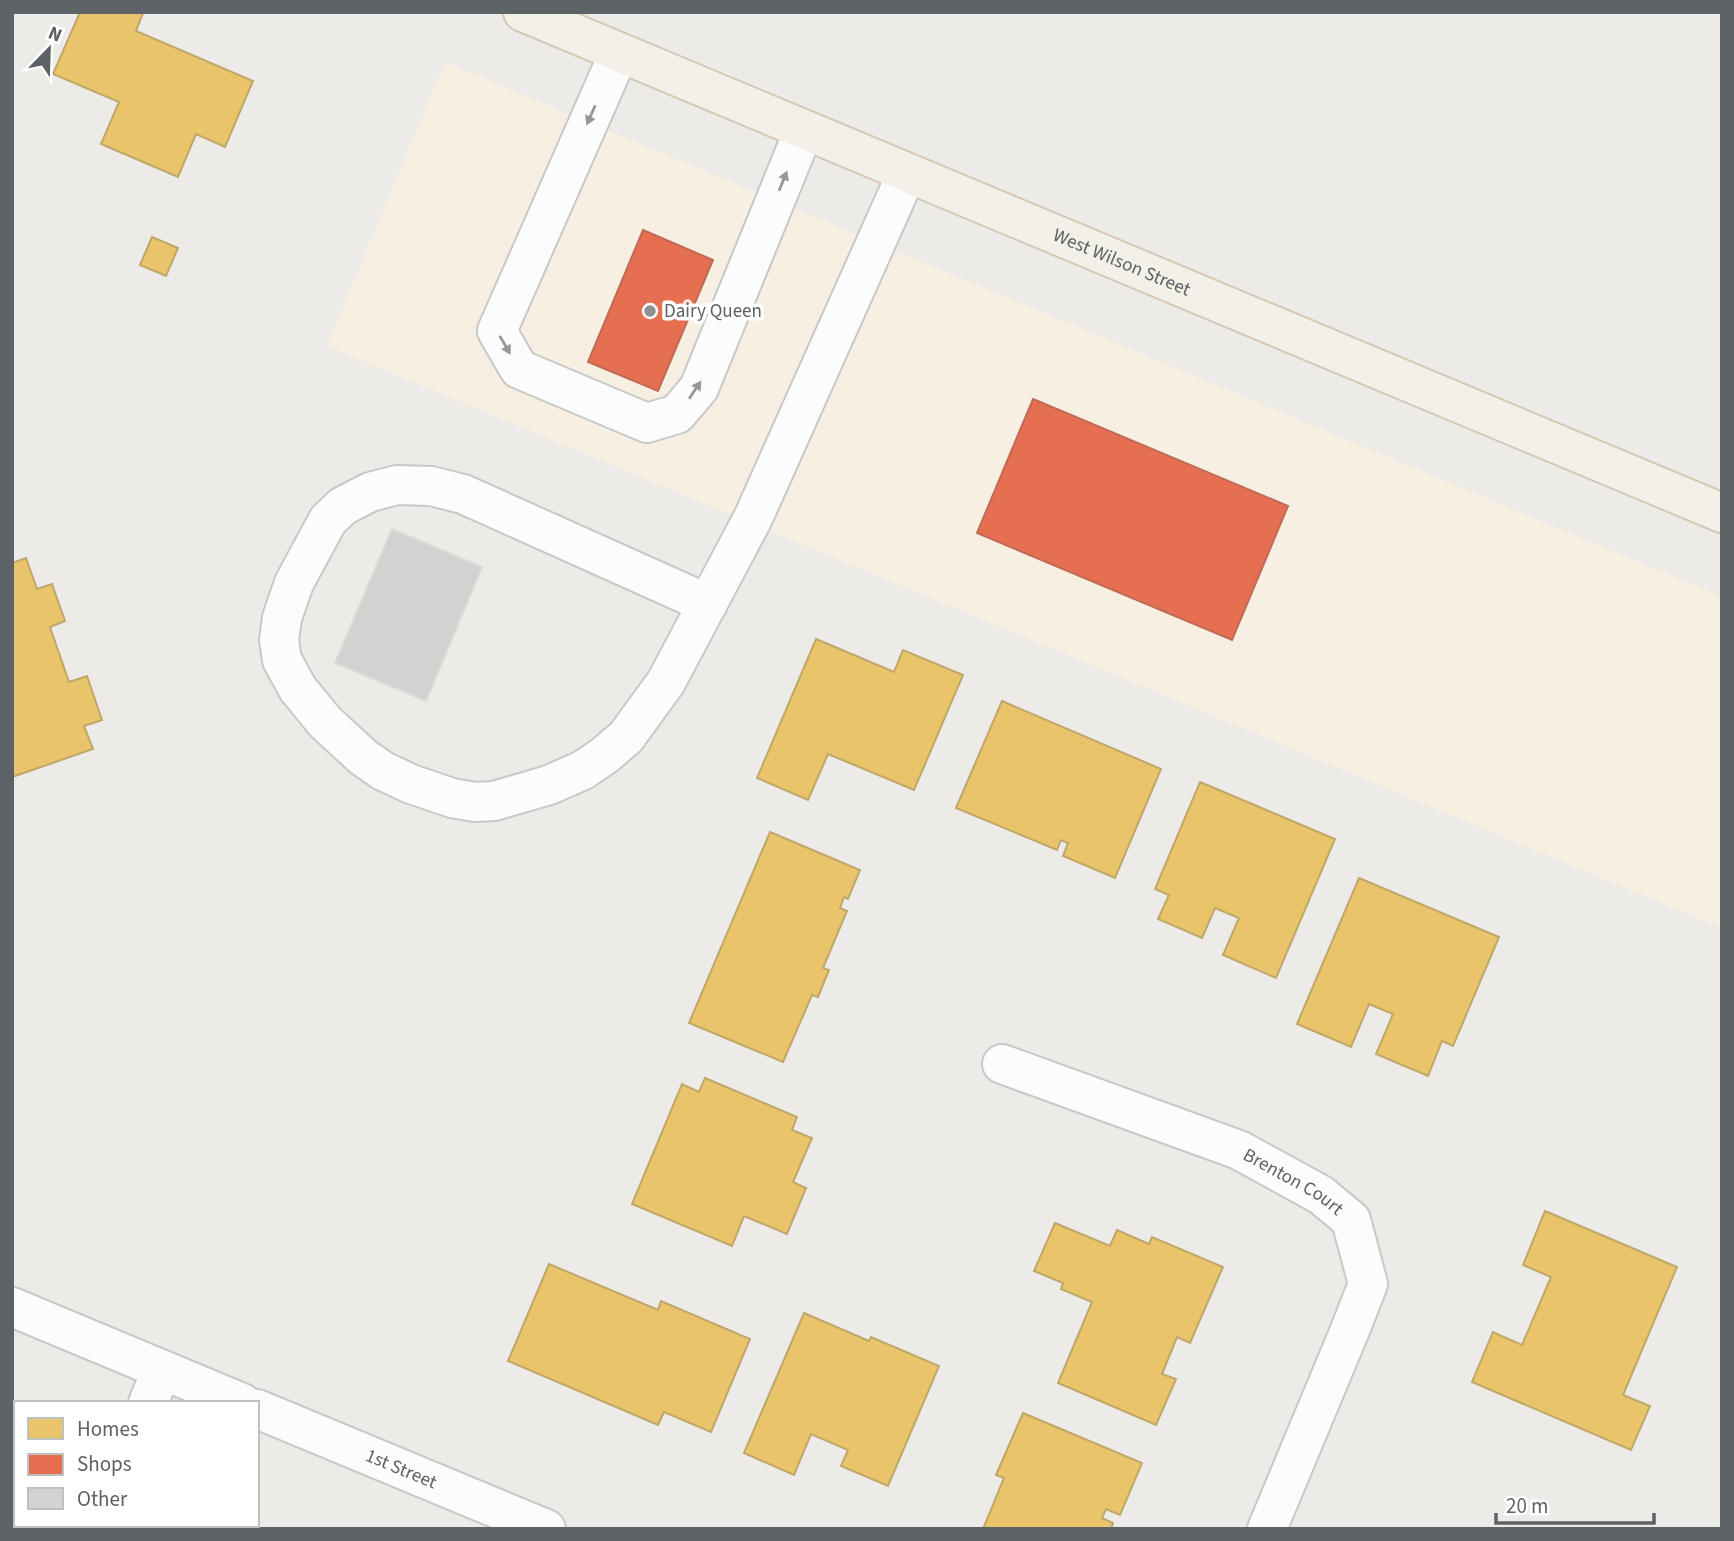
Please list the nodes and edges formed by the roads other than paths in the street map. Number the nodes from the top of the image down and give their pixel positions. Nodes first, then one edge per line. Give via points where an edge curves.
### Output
1 (523, 12) edge
2 (619, 53) junction
3 (804, 130) junction
4 (907, 173) junction
5 (1722, 513) edge
6 (708, 604) junction
7 (1002, 1064) dead end
8 (12, 1307) edge
9 (155, 1386) edge
10 (232, 1401) edge
11 (259, 1410) edge
12 (545, 1529) edge
13 (1268, 1529) edge

1 - 2 main road, West Wilson Street
2 - 3 main road, West Wilson Street
2 -> 3 street via 497,331 519,369 647,423 677,414 699,388
3 - 4 main road, West Wilson Street
4 - 5 main road, West Wilson Street
4 - 6 street via 753,518
6 - 6 street via 463,494 431,486 397,485 370,492 328,520 294,583 279,640 282,660 298,689 363,757 411,785 452,798 494,801 583,770 626,737 666,682
7 - 13 street, Brenton Court via 1239,1150 1321,1195 1351,1220 1368,1284
8 - 9 street
9 - 10 street
11 - 12 street, 1st Street

